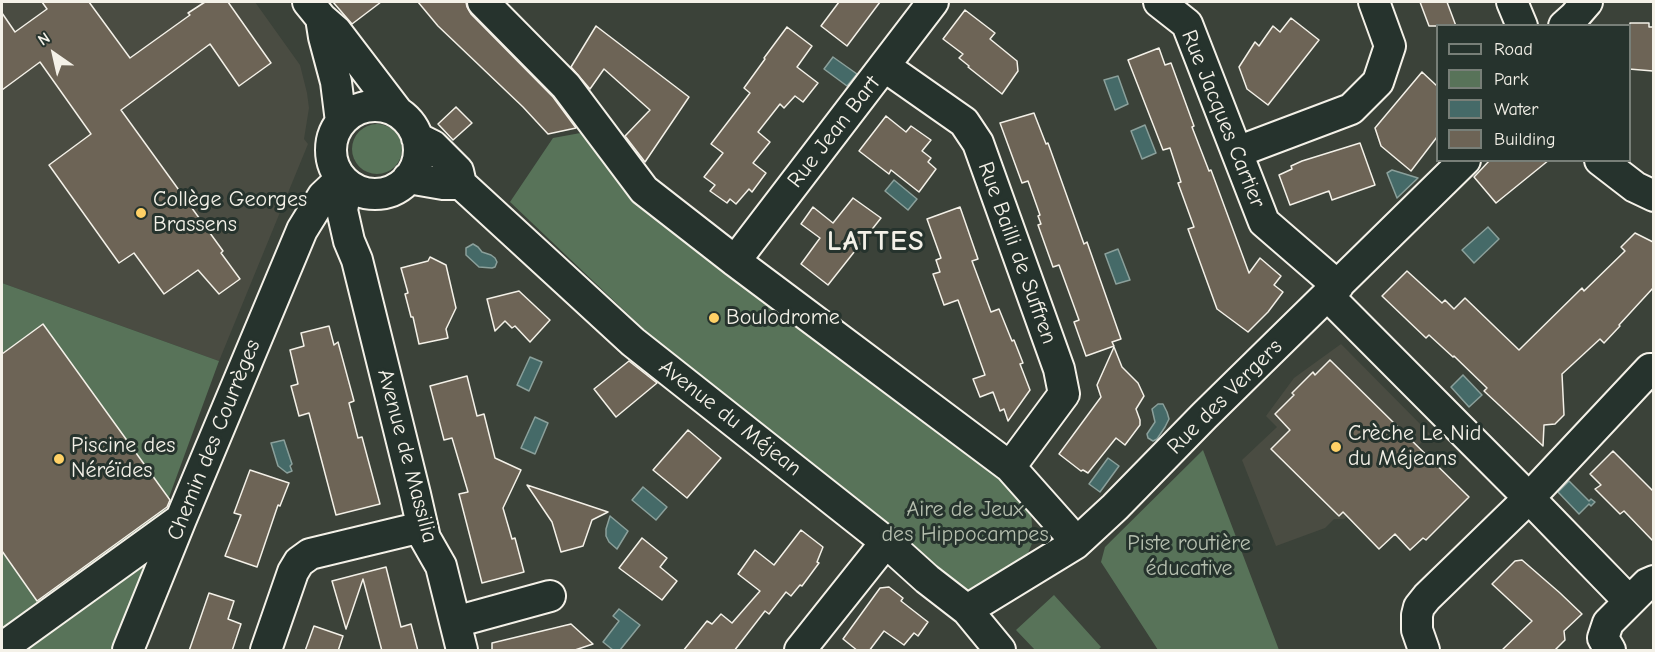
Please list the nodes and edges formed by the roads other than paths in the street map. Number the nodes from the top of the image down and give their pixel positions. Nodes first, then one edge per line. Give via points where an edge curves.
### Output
1 (483, 2) edge
2 (933, 2) edge
3 (1159, 2) edge
4 (1374, 2) edge
5 (1588, 2) edge
6 (314, 10) edge
7 (1566, 24) edge
8 (1579, 24) edge
9 (1591, 24) edge
10 (884, 66) junction
11 (397, 111) junction
12 (341, 122) junction
13 (417, 138) junction
14 (1237, 152) junction
15 (1464, 162) edge
16 (1603, 162) edge
17 (408, 178) junction
18 (344, 182) junction
19 (461, 184) junction
20 (381, 193) junction
21 (1653, 196) edge
22 (302, 230) junction
23 (353, 251) junction
24 (735, 261) junction
25 (1333, 291) junction
26 (1653, 369) edge
27 (1010, 467) junction
28 (1528, 498) junction
29 (181, 519) junction
30 (423, 527) junction
31 (886, 542) junction
32 (1075, 544) junction
33 (1653, 581) edge
34 (550, 596) dead end
35 (1629, 601) junction
36 (967, 610) junction
37 (455, 622) junction
38 (2, 648) edge
39 (128, 651) edge
40 (266, 651) edge
41 (462, 651) edge
42 (800, 651) edge
43 (1000, 651) edge
44 (1424, 651) edge
45 (1610, 651) edge

1 - 24 street via 566,86 644,190
2 - 10 street, Rue Jean Bart
3 - 14 street, Rue Jacques Cartier via 1187,24
4 - 14 street via 1390,46 1378,82 1351,109
5 - 7 street
5 - 8 street
5 - 9 street
6 - 11 street via 336,31
6 - 12 street via 336,82
10 - 24 street, Rue Jean Bart
10 - 27 street, Rue Bailli de Suffren via 964,122 978,143 1059,369 1064,394
11 - 12 street via 367,106
11 - 13 street via 406,118
12 - 18 street via 331,146 332,160
13 - 17 street via 416,166
13 - 19 street, Avenue du Méjean via 434,146 458,171
14 - 25 street, Rue Jacques Cartier via 1264,222
15 - 25 street, Rue des Vergers
16 - 21 street
17 - 19 street
17 - 20 street
18 - 20 street via 359,191
18 - 22 street, Chemin des Courrèges via 323,196
18 - 23 street, Avenue de Massilia via 342,210
19 - 31 street, Avenue du Méjean via 633,342
20 - 23 street, Avenue de Massilia
22 - 23 street via 330,231
22 - 29 street, Chemin des Courrèges
23 - 30 street, Avenue de Massilia
24 - 27 street
25 - 28 street, Rue Jacques Cartier
25 - 32 street, Rue des Vergers
26 - 28 street
27 - 32 street
28 - 35 street, Rue Jacques Cartier
28 - 44 street via 1419,607 1417,630
29 - 38 street
29 - 39 street, Chemin des Courrèges
30 - 37 street, Avenue de Massilia via 441,566
30 - 40 street via 310,554 299,562
31 - 36 street, Avenue du Méjean
31 - 42 street
32 - 36 street, Rue des Vergers
33 - 35 street
34 - 37 street
35 - 45 street via 1608,623 1603,638
36 - 43 street, Avenue du Méjean
37 - 41 street, Avenue de Massilia

